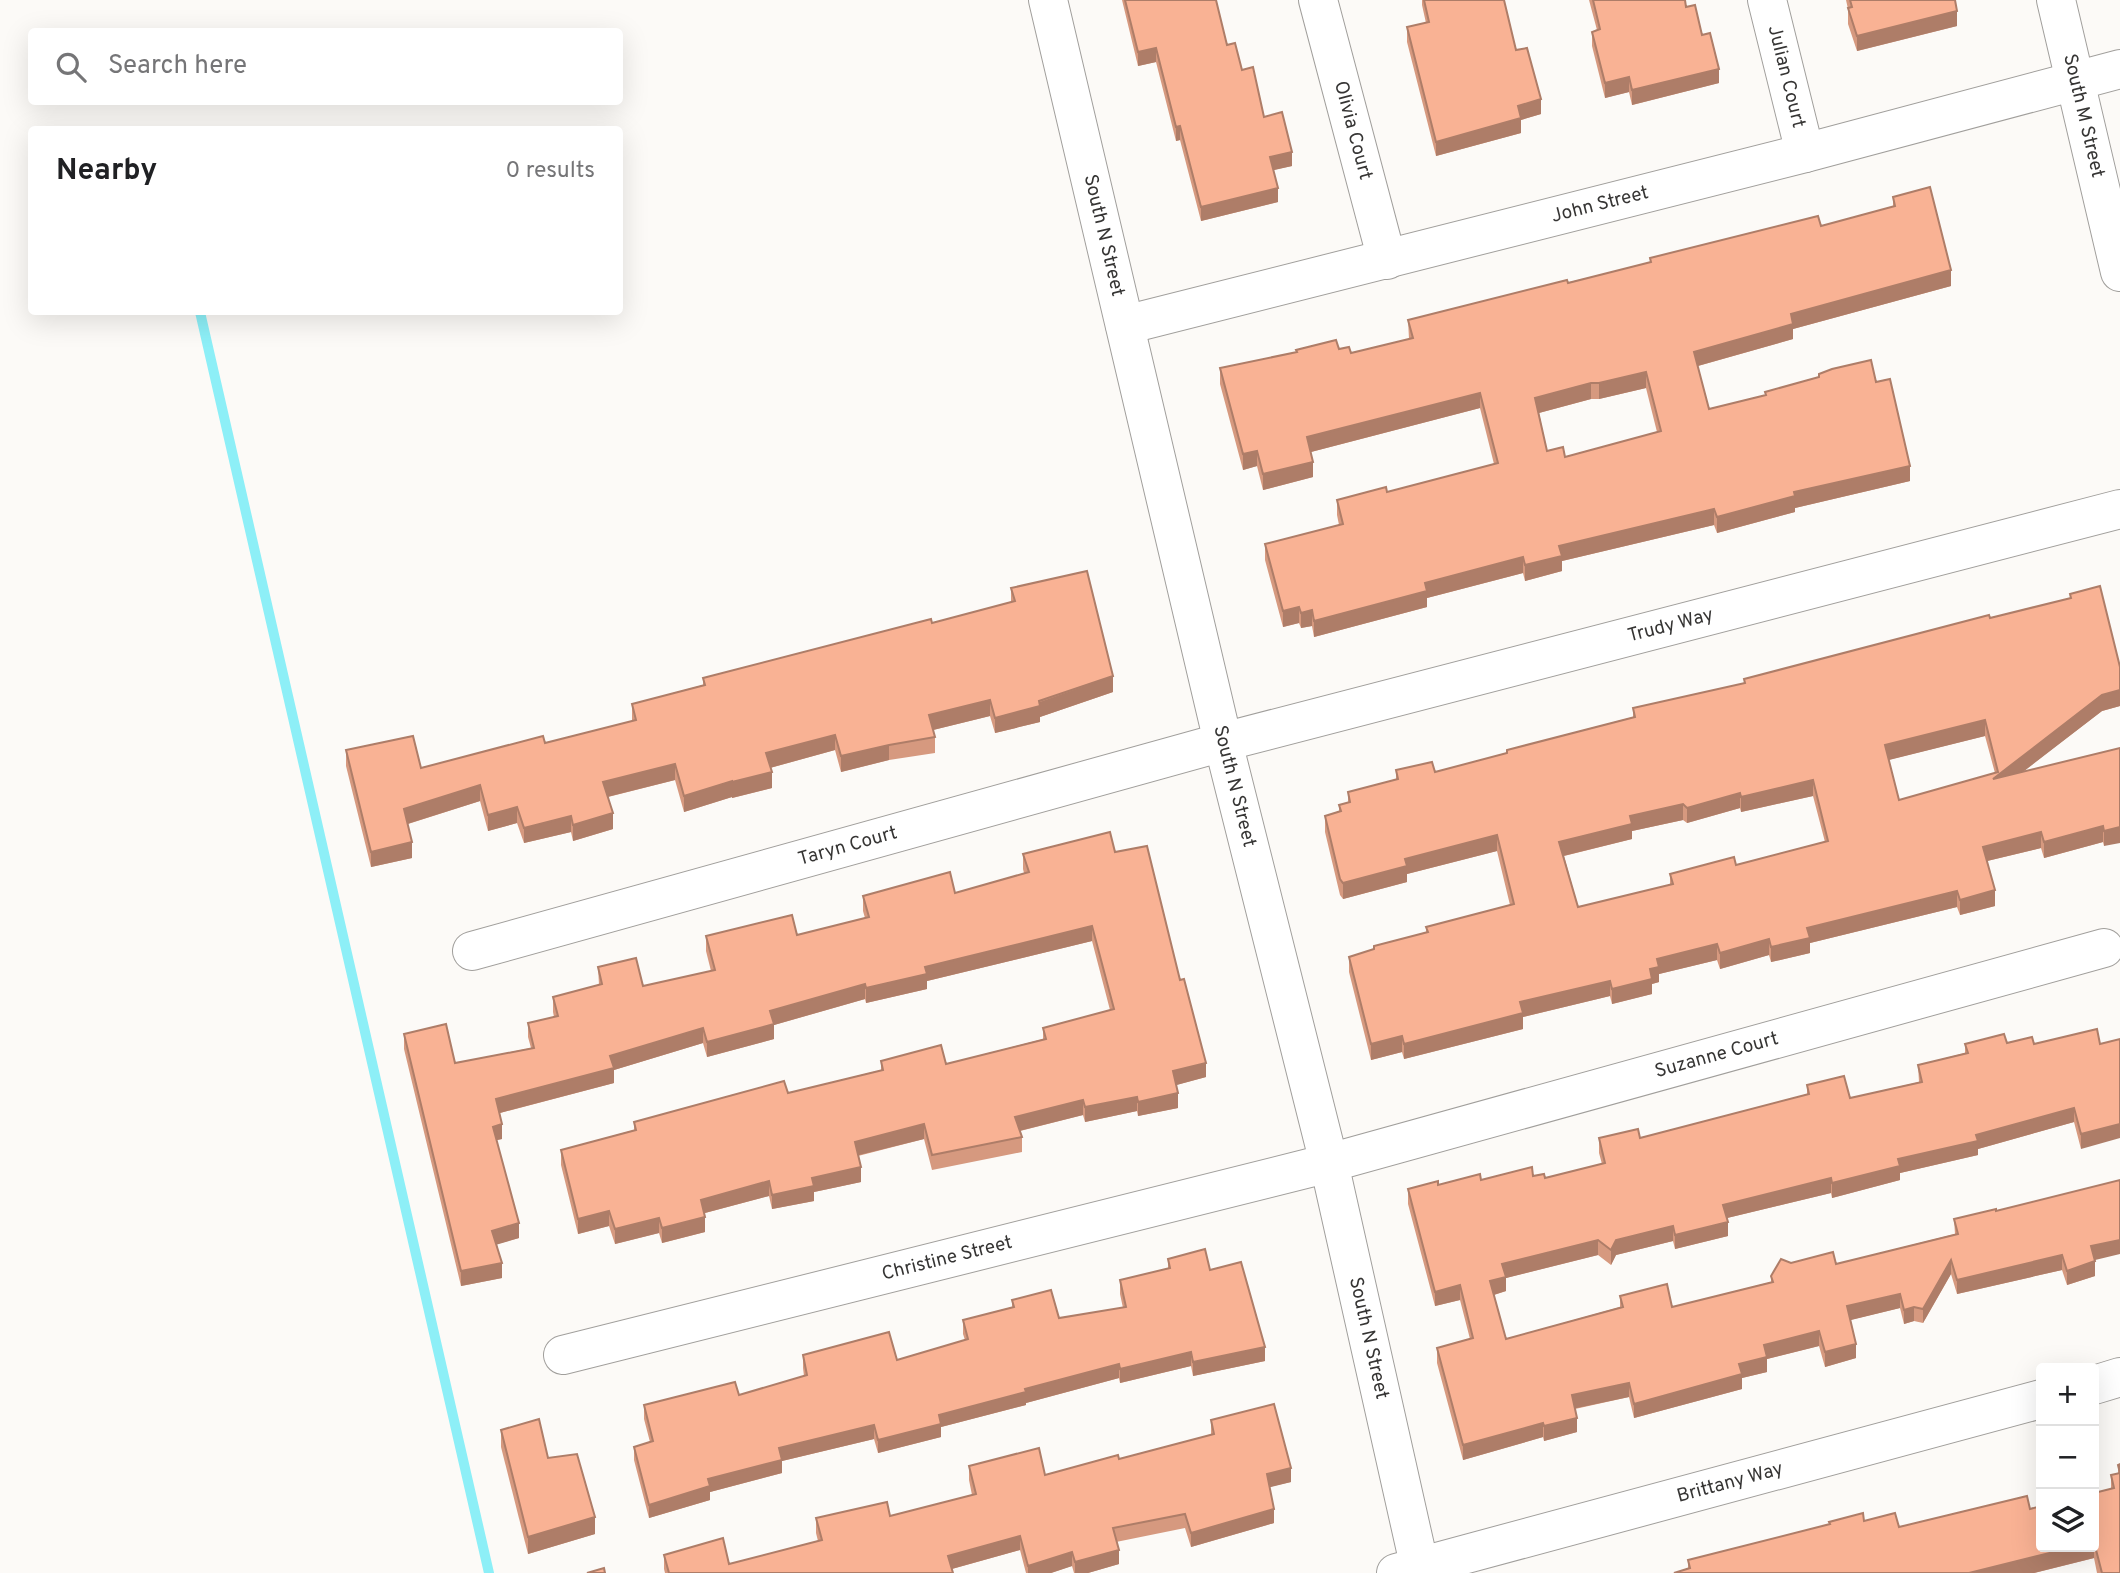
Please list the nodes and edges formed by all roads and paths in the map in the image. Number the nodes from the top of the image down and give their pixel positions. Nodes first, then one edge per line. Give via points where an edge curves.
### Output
1 (1048, 0) edge
2 (1318, 0) edge
3 (1767, 0) edge
4 (2056, 0) edge
5 (2120, 69) edge
6 (2076, 81) junction
7 (1805, 153) junction
8 (1387, 260) junction
9 (2120, 272) edge
10 (1125, 325) junction
11 (2120, 509) edge
12 (1223, 741) junction
13 (2104, 948) dead end
14 (472, 951) dead end
15 (1329, 1163) junction
16 (563, 1355) dead end
17 (2120, 1377) edge
18 (2099, 1383) edge
19 (2036, 1400) edge
20 (1412, 1571) edge

1 - 10 street, South N Street
2 - 8 street, Olivia Court
3 - 7 street, Julian Court
4 - 6 street, South M Street
5 - 6 street, John Street
6 - 7 street, John Street
6 - 9 street, South M Street
7 - 8 street, John Street
8 - 10 street, John Street
10 - 12 street, South N Street
11 - 12 street, Trudy Way
12 - 14 street, Taryn Court
12 - 15 street, South N Street
13 - 15 street, Suzanne Court
15 - 16 street, Christine Street
15 - 20 street, South N Street
17 - 18 street
19 - 20 street, Brittany Way

